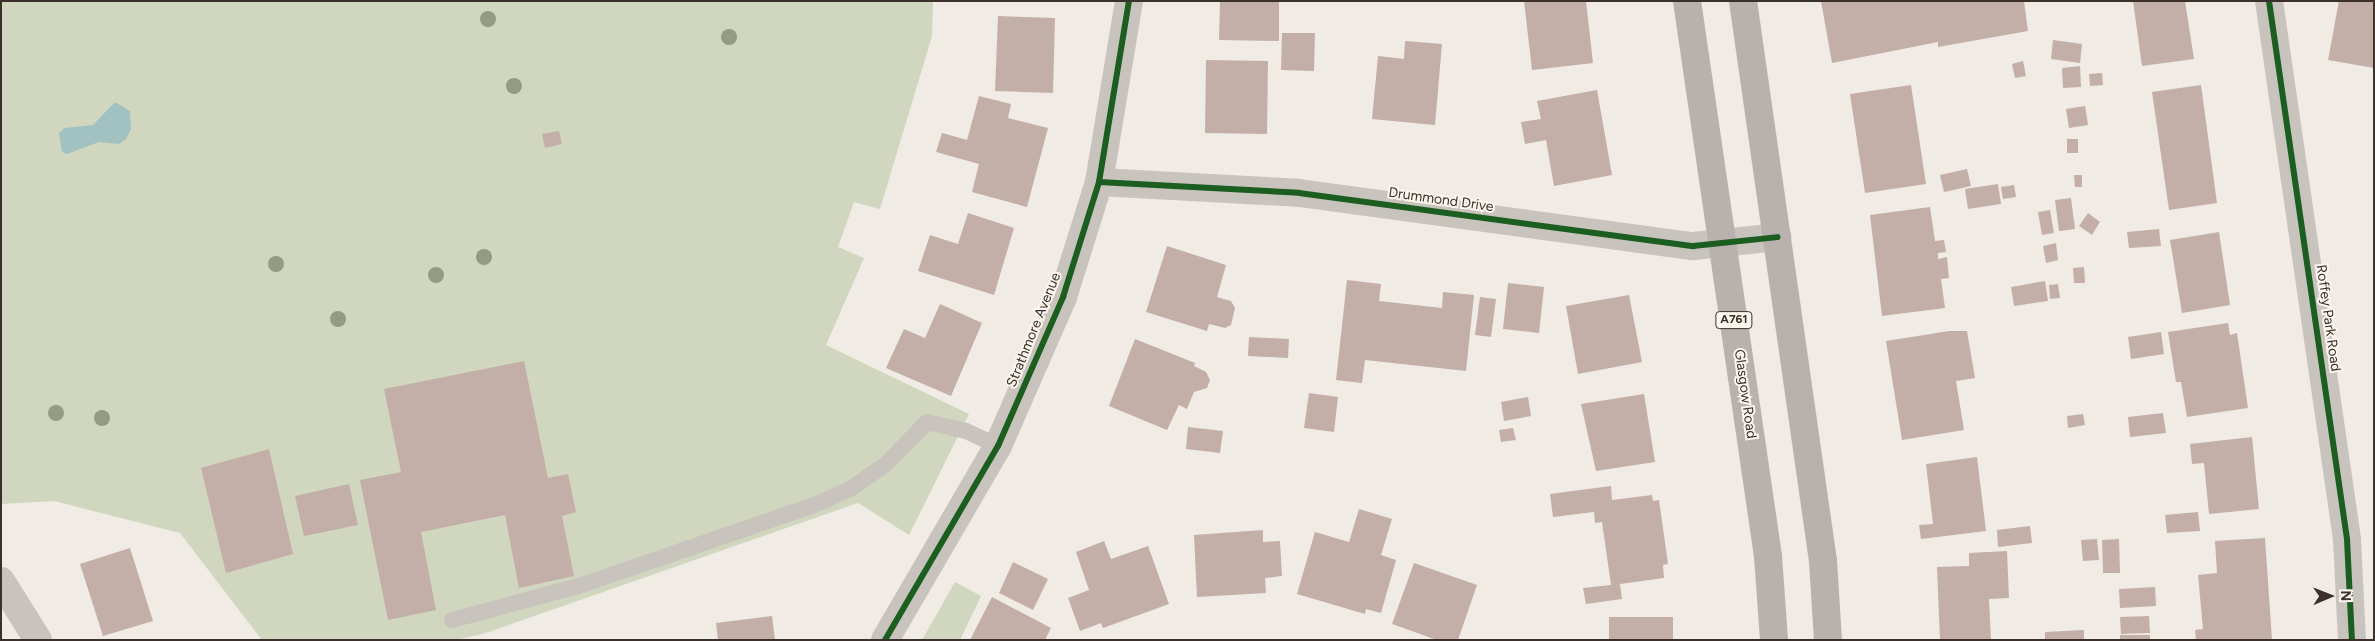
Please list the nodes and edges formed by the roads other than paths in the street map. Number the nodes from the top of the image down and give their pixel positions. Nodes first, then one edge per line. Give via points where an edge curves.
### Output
1 (1129, 1) edge
2 (1687, 1) edge
3 (1743, 1) edge
4 (2269, 1) edge
5 (1099, 182) junction
6 (1778, 237) junction
7 (1724, 244) junction
8 (998, 446) junction
9 (1, 581) edge
10 (452, 620) dead end
11 (38, 640) edge
12 (885, 640) edge
13 (1774, 640) edge
14 (1828, 640) edge
15 (2352, 640) edge

1 - 5 street, Strathmore Avenue
2 - 7 main road, Glasgow Road / A761
3 - 6 main road
4 - 15 street, Roffey Park Road via 2347,539
5 - 7 street, Drummond Drive via 1299,193 1693,246
5 - 8 street, Strathmore Avenue via 1064,298
6 - 7 street, Drummond Drive
6 - 14 main road via 1823,561
7 - 13 main road, Glasgow Road / A761 via 1768,556
8 - 10 lane via 956,428 927,422 886,465 850,489 814,505 626,569
8 - 12 street, Strathmore Avenue
9 - 11 street

